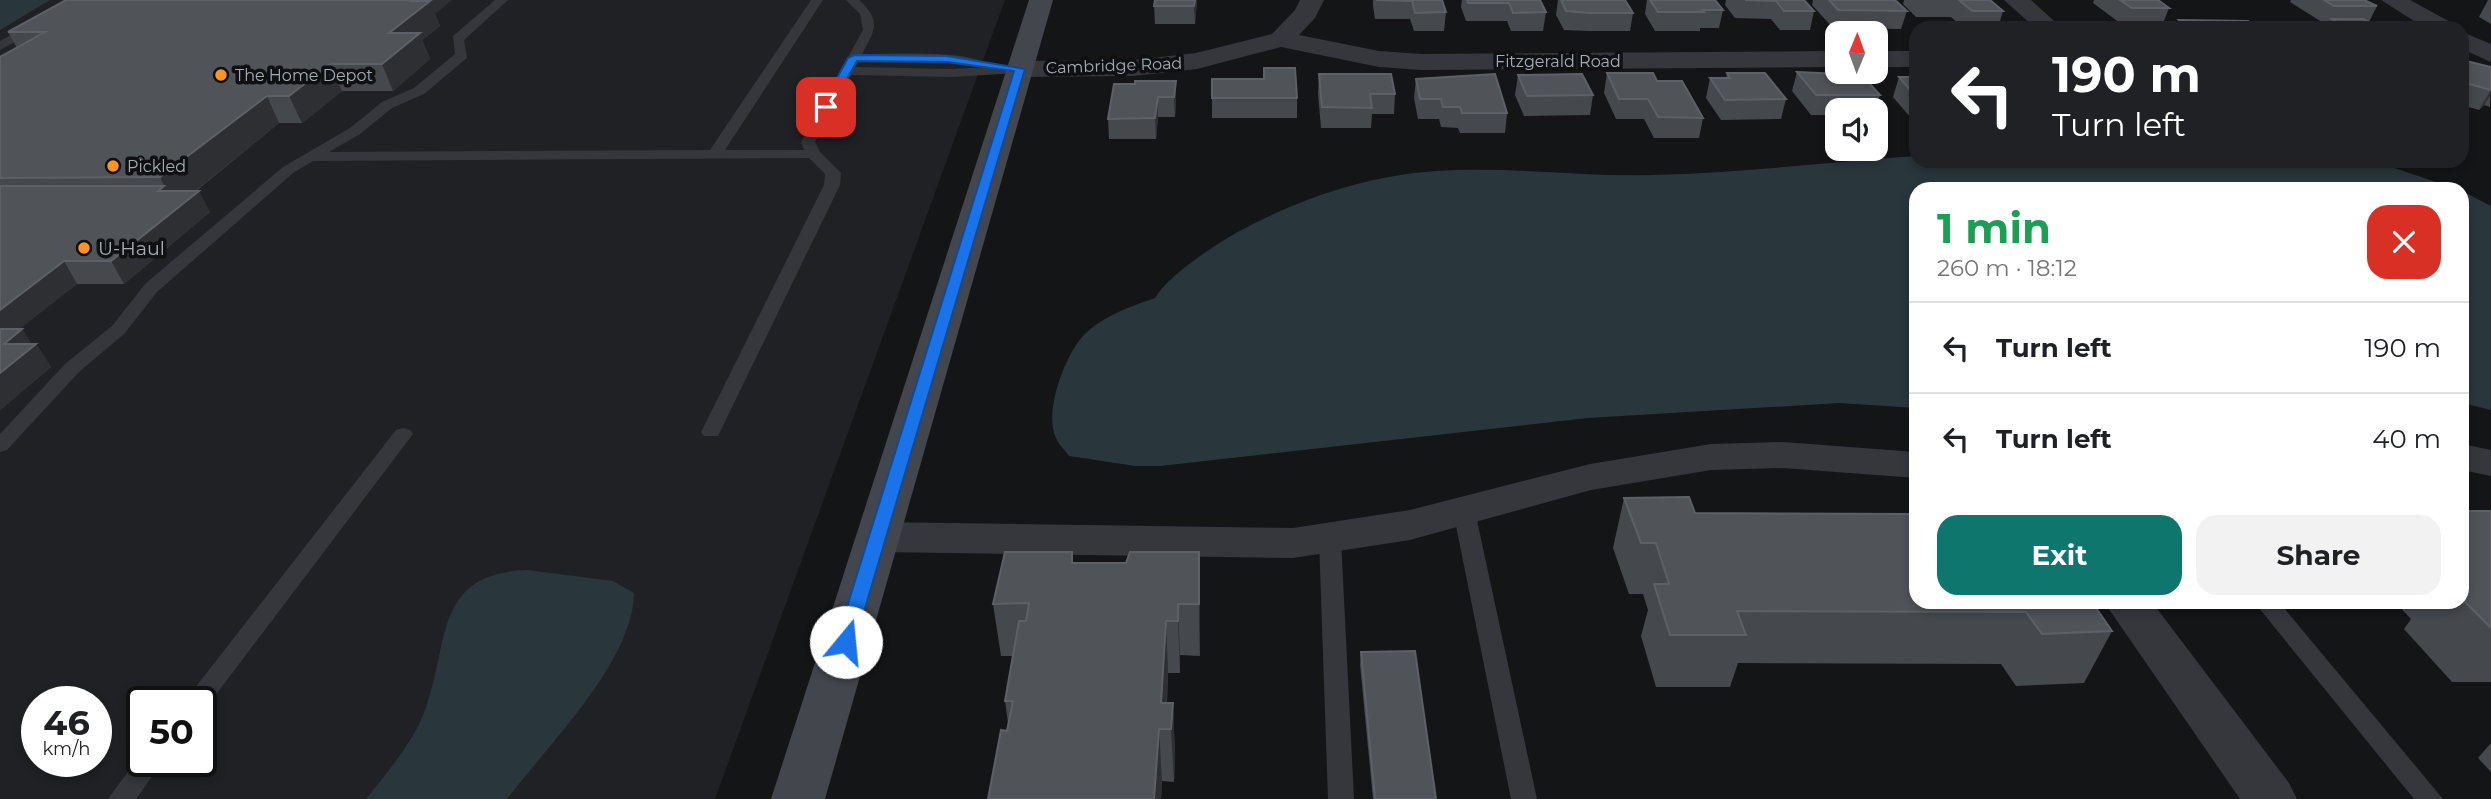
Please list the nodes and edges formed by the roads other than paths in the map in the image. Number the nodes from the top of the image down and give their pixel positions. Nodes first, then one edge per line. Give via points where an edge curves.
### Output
1 (502, 0) edge
2 (817, 0) edge
3 (852, 0) edge
4 (1041, 0) edge
5 (1312, 0) edge
6 (2016, 0) edge
7 (2393, 0) edge
8 (48, 20) edge
9 (2042, 21) edge
10 (2430, 21) edge
11 (1281, 39) junction
12 (2469, 42) edge
13 (0, 46) edge
14 (2491, 54) edge
15 (1825, 59) edge
16 (1888, 59) edge
17 (1909, 59) edge
18 (850, 65) junction
19 (1020, 69) junction
20 (715, 154) junction
21 (813, 154) junction
22 (310, 157) junction
23 (711, 432) dead end
24 (403, 434) dead end
25 (0, 446) edge
26 (2469, 458) edge
27 (2491, 463) edge
28 (1909, 464) edge
29 (1464, 511) junction
30 (878, 537) junction
31 (1330, 539) junction
32 (2132, 609) edge
33 (2272, 609) edge
34 (208, 686) edge
35 (138, 777) edge
36 (121, 799) edge
37 (798, 799) edge
38 (1341, 799) edge
39 (1524, 799) edge
40 (2270, 799) edge
41 (2430, 799) edge

1 - 22 lane via 457,39 462,55 419,91 387,105 355,131
2 - 20 lane
3 - 18 lane via 866,13 869,30
4 - 19 main road
5 - 11 street
6 - 9 street
7 - 10 street
8 - 13 lane
11 - 15 street, Fitzgerald Road via 1379,59 1421,62
11 - 19 street, Cambridge Road via 1166,65
12 - 14 street
16 - 17 street
18 - 19 lane via 953,73
18 - 21 lane via 808,142
19 - 30 main road
20 - 21 lane
20 - 22 lane
21 - 23 lane via 833,173 832,185
22 - 25 lane via 288,170 150,288 118,330 72,368
24 - 34 lane
26 - 27 street
28 - 29 street via 1783,455 1711,457 1590,477
29 - 31 street
29 - 39 lane
30 - 31 street via 1252,544
30 - 37 main road
31 - 38 lane
32 - 40 street
33 - 41 lane
35 - 36 lane

